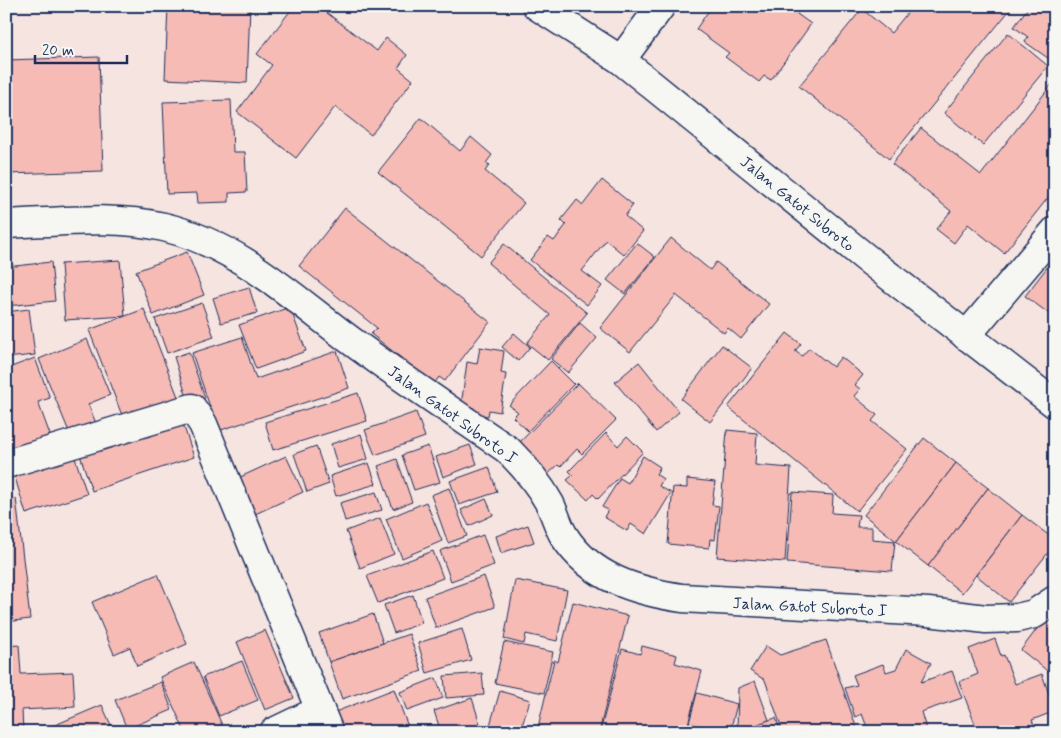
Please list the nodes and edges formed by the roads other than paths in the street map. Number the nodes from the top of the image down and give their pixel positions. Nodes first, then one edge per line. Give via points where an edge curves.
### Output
1 (537, 6) edge
2 (661, 6) edge
3 (621, 60) junction
4 (6, 224) edge
5 (1055, 230) edge
6 (966, 336) junction
7 (1055, 404) edge
8 (6, 464) edge
9 (1055, 600) edge
10 (324, 721) edge
11 (274, 732) edge

1 - 3 street, Jalan Gatot Subroto
2 - 3 street
3 - 6 street, Jalan Gatot Subroto
4 - 9 street, Jalan Gatot Subroto I via 123,220 200,239 254,266 351,340 508,450 538,485 564,536 583,558 614,580 643,592 682,598 928,612 986,619 1034,614
5 - 6 street
6 - 7 street, Jalan Gatot Subroto
8 - 10 street via 192,408 203,424
10 - 11 street

